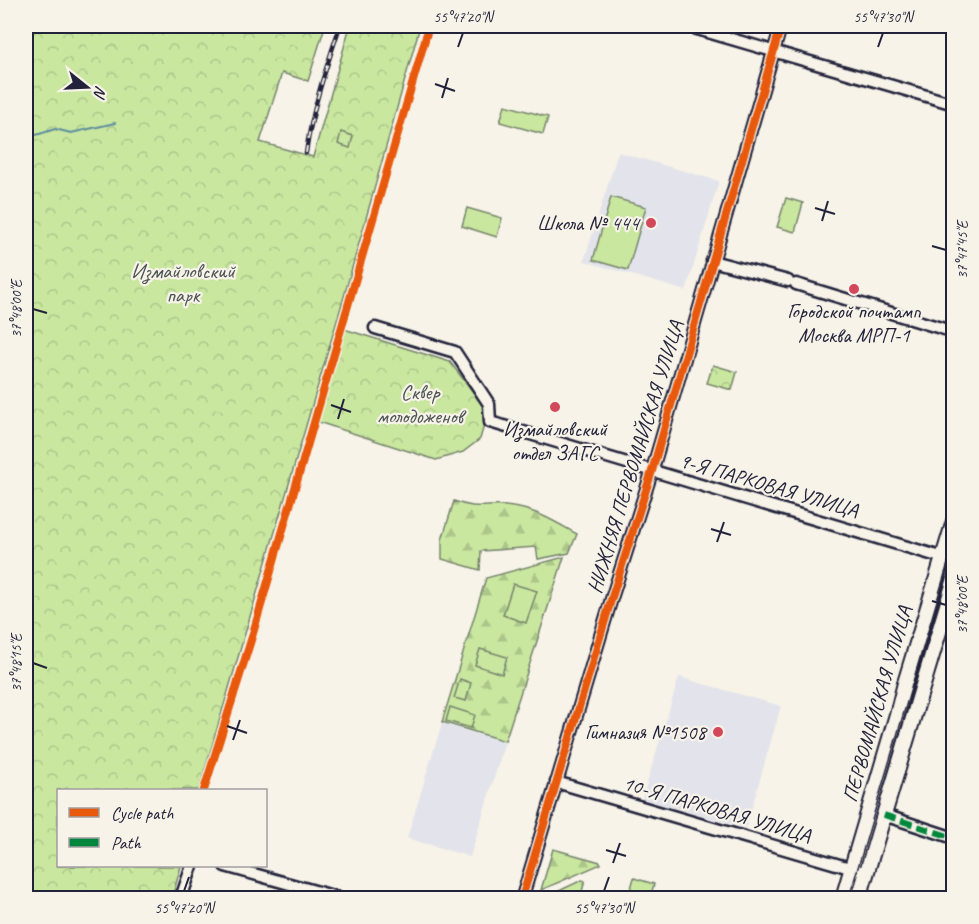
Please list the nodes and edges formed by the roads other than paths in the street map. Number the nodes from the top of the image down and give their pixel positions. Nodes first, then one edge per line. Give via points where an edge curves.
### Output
1 (687, 26) edge
2 (781, 26) edge
3 (773, 51) junction
4 (954, 104) edge
5 (712, 261) junction
6 (375, 328) dead end
7 (954, 332) edge
8 (652, 471) junction
9 (954, 521) edge
10 (948, 559) edge
11 (954, 582) edge
12 (556, 782) junction
13 (884, 815) junction
14 (954, 838) edge
15 (192, 867) edge
16 (229, 867) edge
17 (852, 869) junction
18 (867, 873) junction
19 (181, 898) edge
20 (340, 898) edge
21 (522, 898) edge
22 (843, 898) edge
23 (859, 898) edge

1 - 3 street
2 - 3 street, НИЖНЯЯ ПЕРВОМАЙСКАЯ УЛИЦА
3 - 4 street
3 - 5 street, НИЖНЯЯ ПЕРВОМАЙСКАЯ УЛИЦА
5 - 7 street
5 - 8 street, НИЖНЯЯ ПЕРВОМАЙСКАЯ УЛИЦА
6 - 8 street, 9-Я ПАРКОВАЯ УЛИЦА via 455,352 489,404 490,422
8 - 10 street, 9-Я ПАРКОВАЯ УЛИЦА
8 - 12 street, НИЖНЯЯ ПЕРВОМАЙСКАЯ УЛИЦА
9 - 10 main road, ПЕРВОМАЙСКАЯ УЛИЦА
10 - 17 main road, ПЕРВОМАЙСКАЯ УЛИЦА
11 - 13 main road, ПЕРВОМАЙСКАЯ УЛИЦА
12 - 17 street, 10-Я ПАРКОВАЯ УЛИЦА
12 - 21 street, НИЖНЯЯ ПЕРВОМАЙСКАЯ УЛИЦА
13 - 14 street
13 - 18 main road, ПЕРВОМАЙСКАЯ УЛИЦА
15 - 19 street
16 - 20 street
17 - 18 street, 10-Я ПАРКОВАЯ УЛИЦА
17 - 22 main road, ПЕРВОМАЙСКАЯ УЛИЦА
18 - 23 main road, ПЕРВОМАЙСКАЯ УЛИЦА

